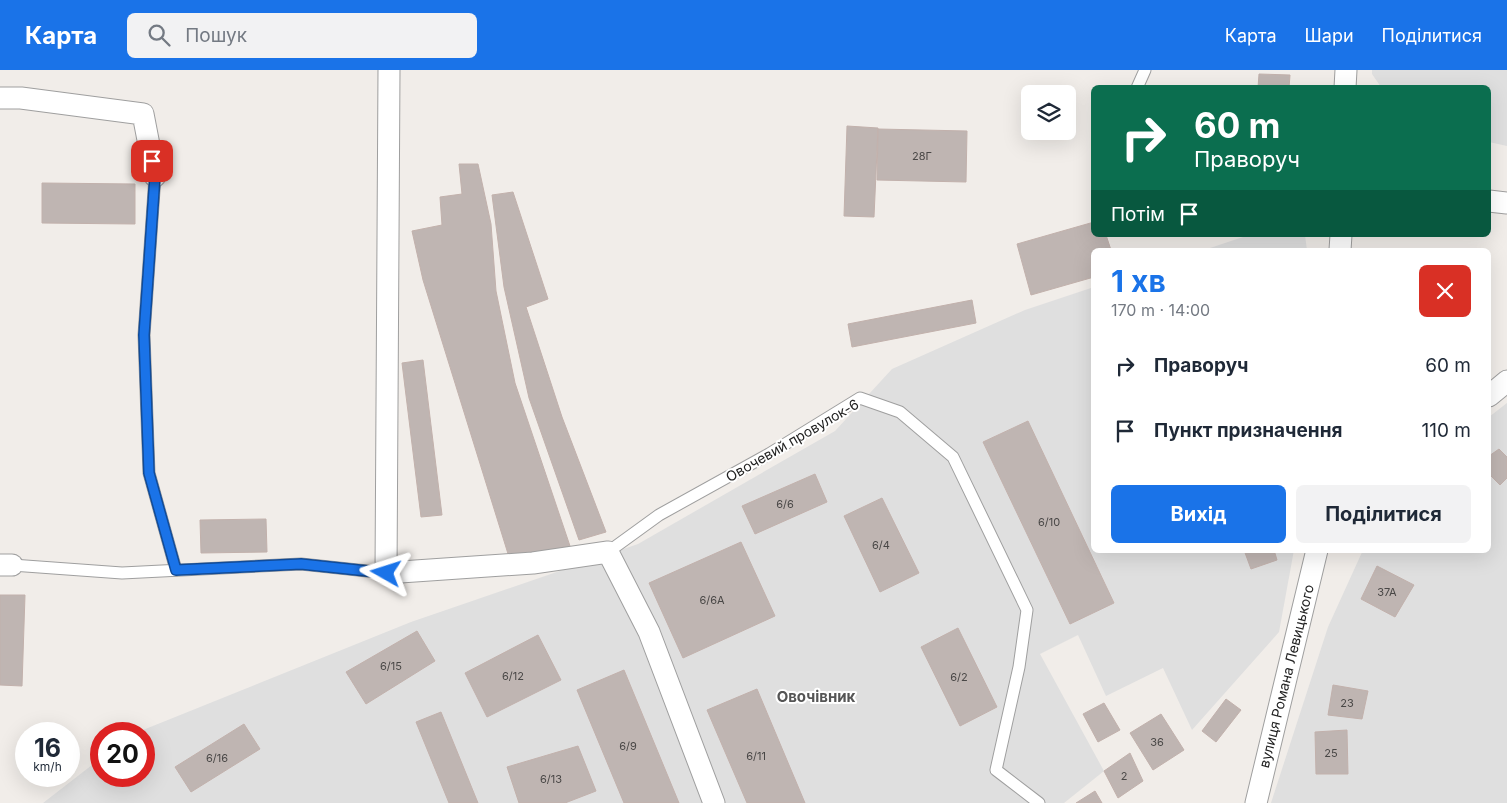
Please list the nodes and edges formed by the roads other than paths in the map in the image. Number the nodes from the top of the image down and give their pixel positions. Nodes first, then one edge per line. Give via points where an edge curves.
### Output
1 (388, 70) edge
2 (1145, 70) edge
3 (1346, 70) edge
4 (1138, 85) edge
5 (1345, 85) edge
6 (0, 98) edge
7 (155, 176) joint
8 (1491, 201) edge
9 (1507, 203) edge
10 (1507, 381) edge
11 (1491, 394) edge
12 (608, 552) junction
13 (1316, 553) edge
14 (6, 565) edge
15 (176, 570) junction
16 (386, 573) junction
17 (714, 803) edge
18 (1039, 803) edge
19 (1256, 803) edge

1 - 16 street
2 - 4 lane
3 - 5 street
6 - 7 street via 142,114
7 - 15 lane via 144,335 149,473
8 - 9 street
10 - 11 street
12 - 16 street via 533,563
12 - 17 street via 649,632
12 - 18 lane, Овочевий провулок-6 via 659,515 769,454 860,398 900,412 954,458 1027,610 996,770
13 - 19 street, вулиця Романа Левицького
14 - 15 lane via 122,572
15 - 16 lane via 301,564

